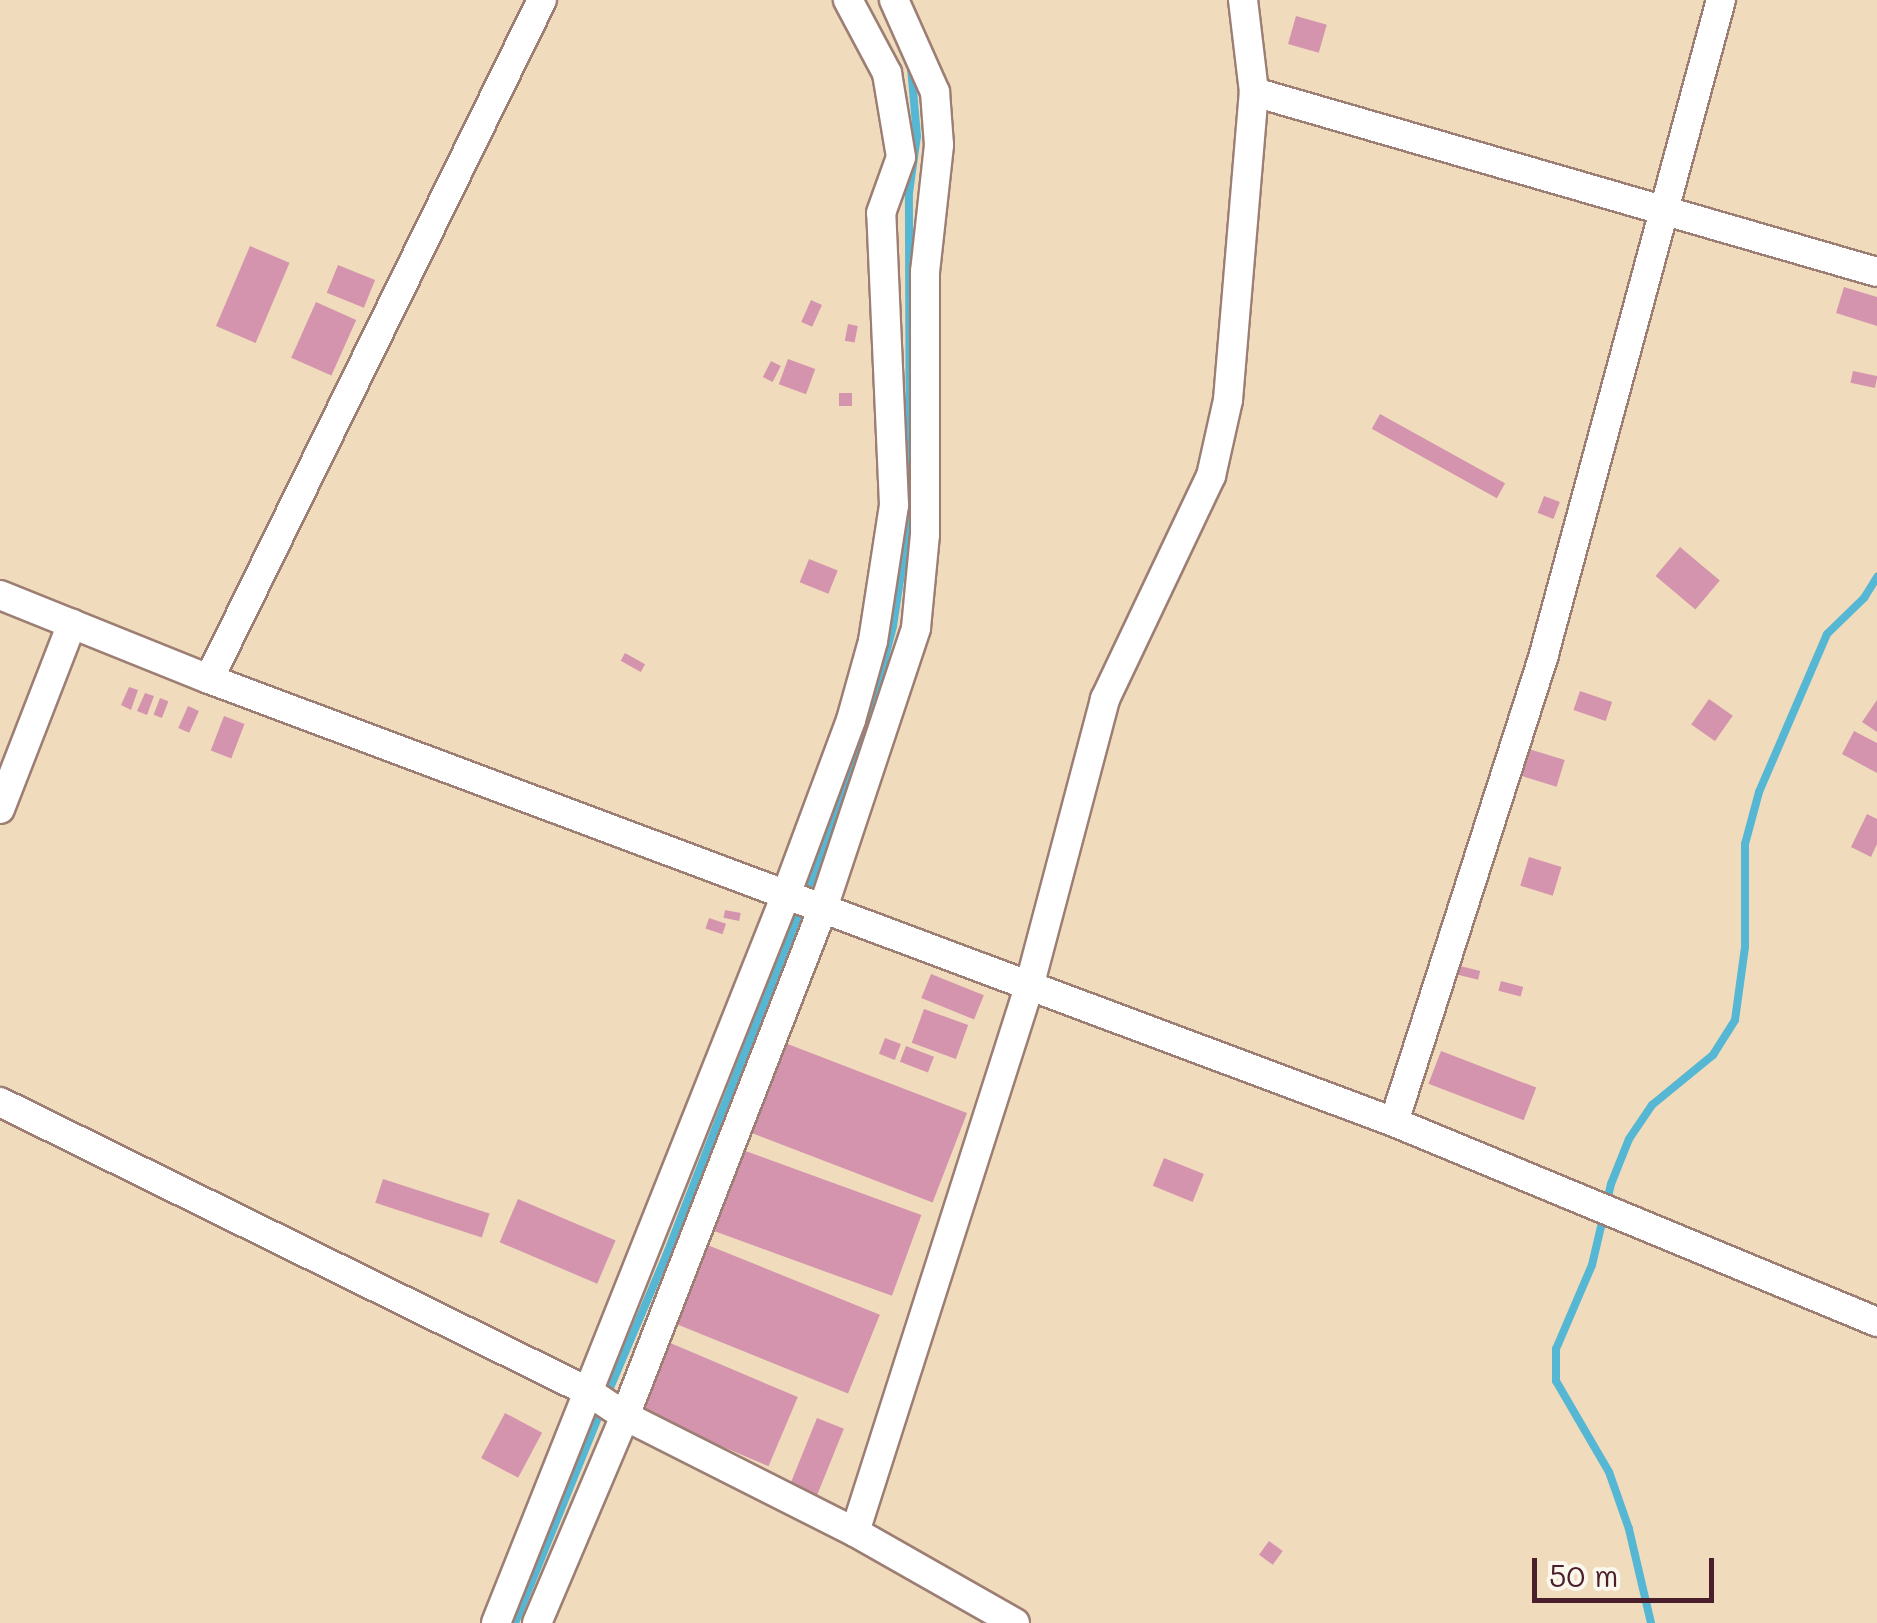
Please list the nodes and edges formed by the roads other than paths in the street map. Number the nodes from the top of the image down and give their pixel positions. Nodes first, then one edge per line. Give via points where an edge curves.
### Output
1 (542, 0) edge
2 (848, 0) edge
3 (894, 0) edge
4 (1242, 0) edge
5 (1721, 0) edge
6 (1254, 92) junction
7 (1664, 209) junction
8 (1877, 272) edge
9 (0, 595) edge
10 (72, 623) junction
11 (209, 679) junction
12 (0, 809) edge
13 (787, 892) junction
14 (823, 908) junction
15 (1029, 987) junction
16 (0, 1102) edge
17 (1394, 1122) junction
18 (1877, 1322) edge
19 (590, 1392) junction
20 (624, 1416) junction
21 (855, 1532) junction
22 (496, 1623) edge
23 (538, 1623) edge
24 (1014, 1623) edge

1 - 11 street
2 - 13 street via 887,73 900,157 881,213 894,505 873,641
3 - 14 street via 936,92 939,145 926,272 926,534 916,628
4 - 6 street
5 - 7 street
6 - 7 street
6 - 15 street via 1228,400 1211,476 1105,699
7 - 8 street
7 - 17 street via 1544,654
9 - 10 street
10 - 11 street
10 - 12 street
11 - 13 street
13 - 14 street
13 - 19 street
14 - 15 street
14 - 20 street
15 - 17 street
15 - 21 street
16 - 19 street
17 - 18 street
19 - 20 street
19 - 22 street
20 - 21 street
20 - 23 street
21 - 24 street

